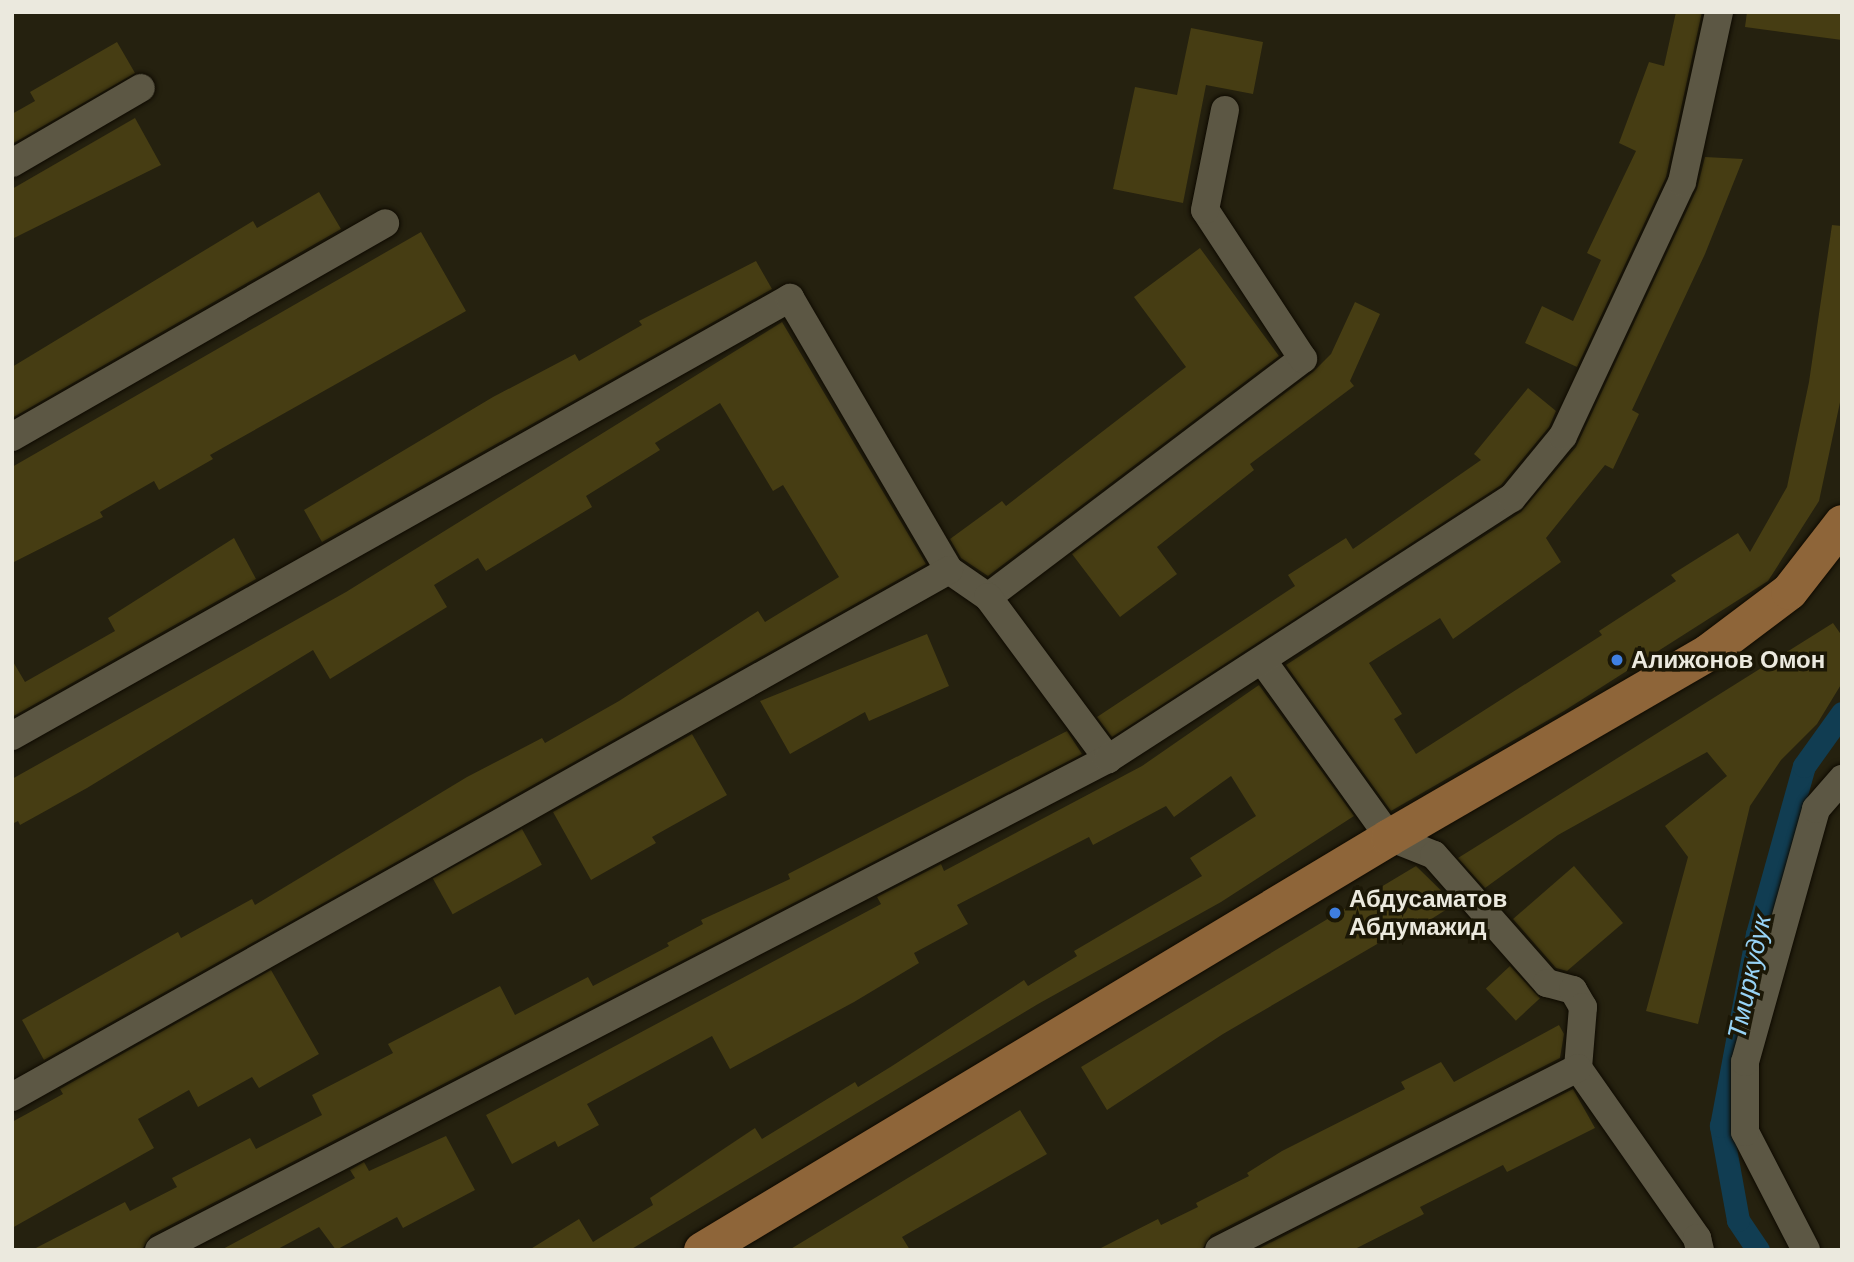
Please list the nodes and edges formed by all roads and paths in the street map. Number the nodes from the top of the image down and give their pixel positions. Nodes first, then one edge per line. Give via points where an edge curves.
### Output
1 (1719, 12) edge
2 (141, 88) dead end
3 (1225, 110) dead end
4 (12, 163) edge
5 (385, 223) dead end
6 (12, 436) edge
7 (1842, 523) edge
8 (949, 570) junction
9 (988, 597) junction
10 (1262, 660) junction
11 (12, 736) edge
12 (1108, 759) junction
13 (1842, 779) edge
14 (1389, 837) junction
15 (1578, 1068) junction
16 (12, 1097) edge
17 (159, 1250) edge
18 (702, 1250) edge
19 (1219, 1250) edge
20 (1700, 1250) edge
21 (1806, 1250) edge

1 - 10 street via 1682,182 1563,436 1511,498
2 - 4 street
3 - 9 street via 1205,210 1303,359
5 - 6 street
7 - 14 main road via 1789,591 1718,645 1630,701
8 - 9 street
8 - 11 street via 790,298
8 - 16 street
9 - 12 street
10 - 12 street
10 - 14 street
12 - 17 street
13 - 21 street via 1816,809 1745,1062 1745,1132
14 - 15 street via 1434,855 1547,983 1573,990 1583,1007
14 - 18 main road
15 - 19 street
15 - 20 street via 1697,1238

